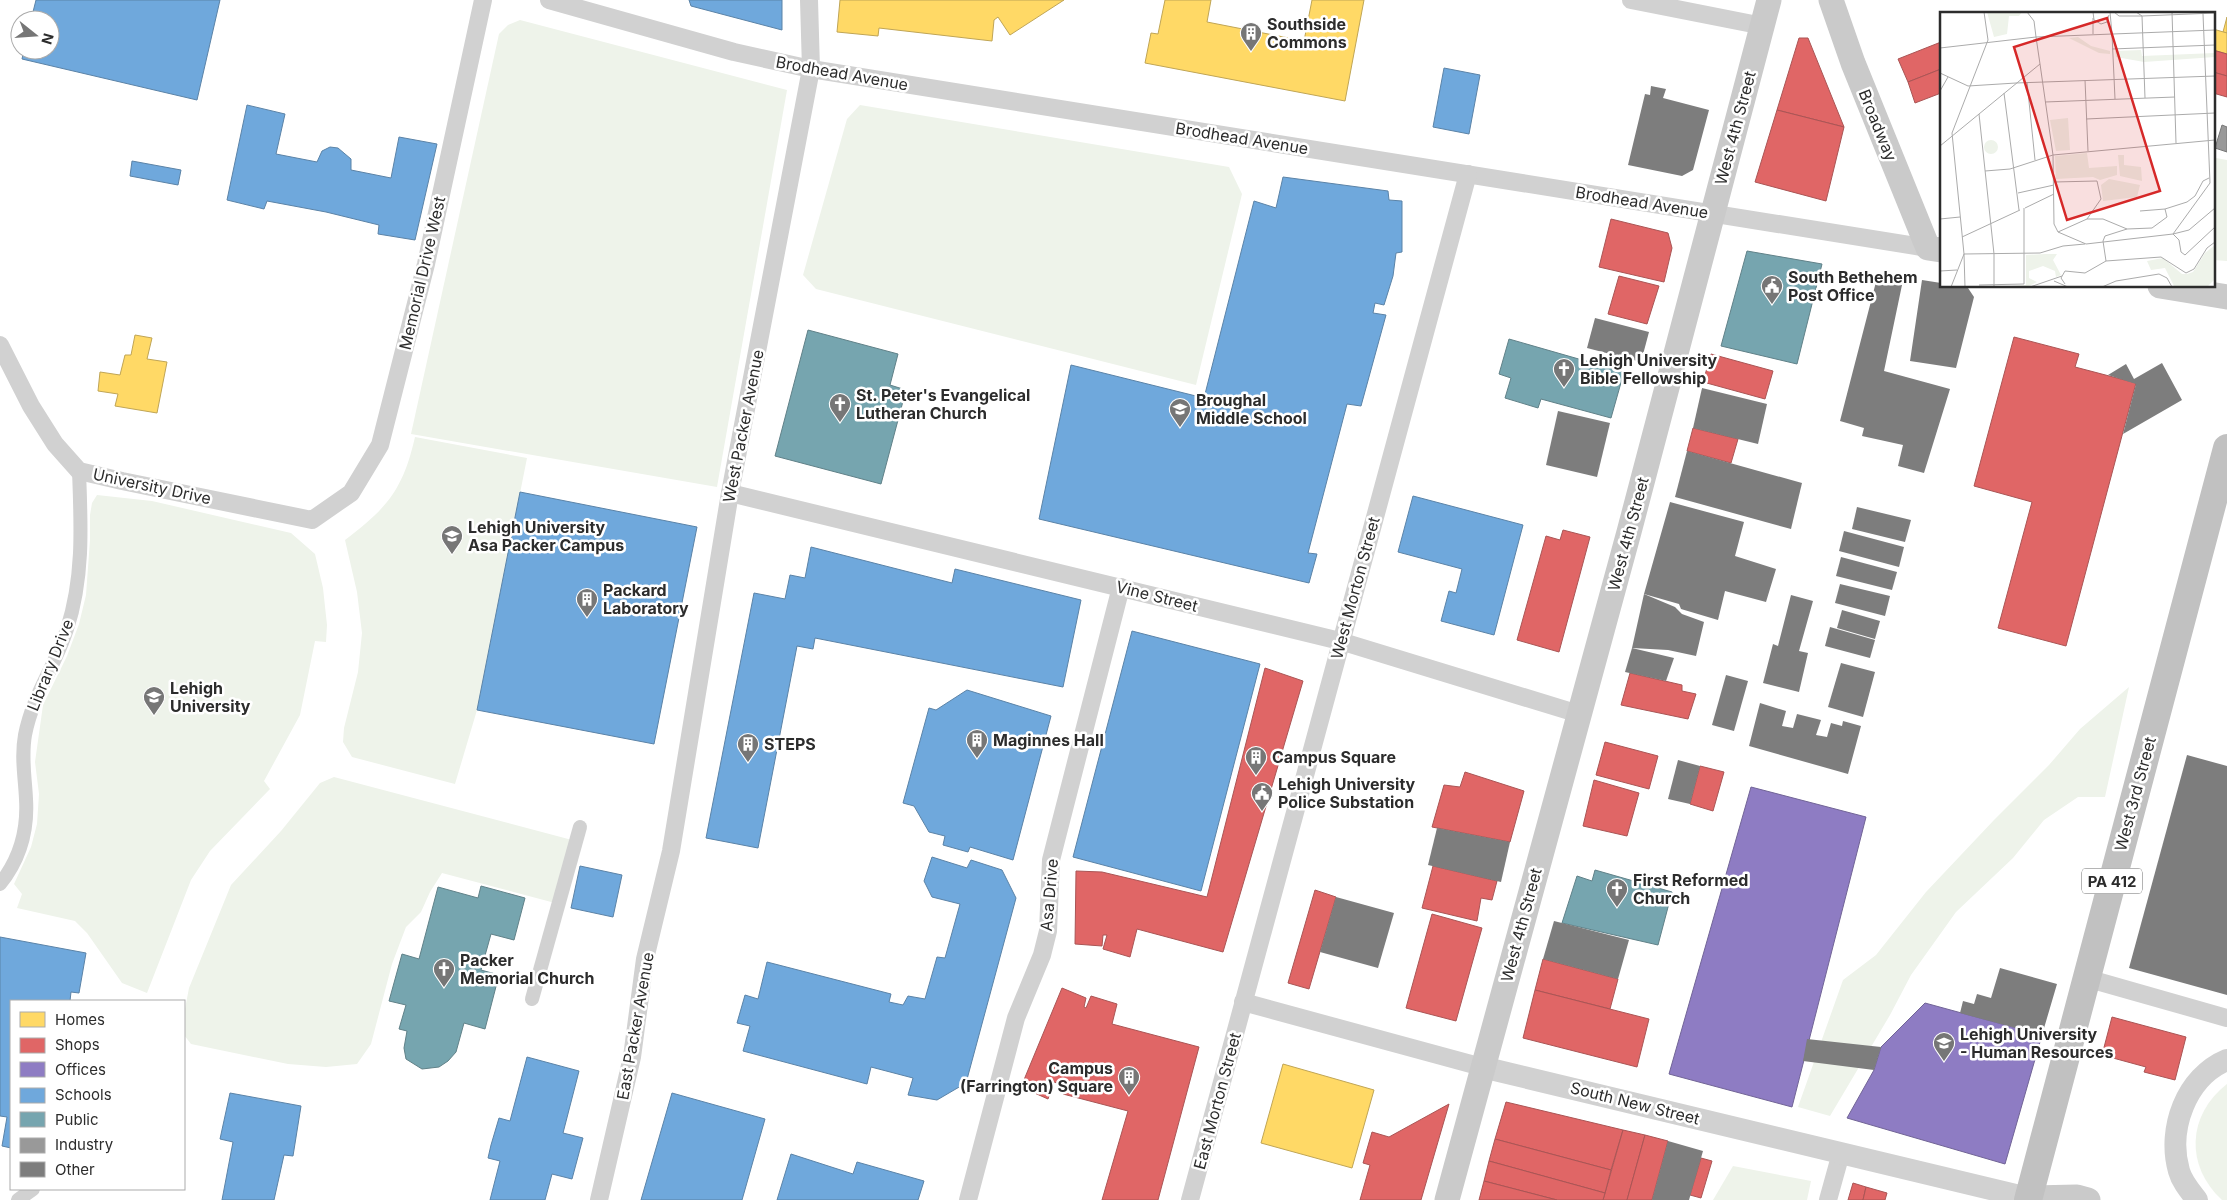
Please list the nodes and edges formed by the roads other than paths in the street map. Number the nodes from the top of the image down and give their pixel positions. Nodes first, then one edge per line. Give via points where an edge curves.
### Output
1 (483, 0) edge
2 (549, 0) edge
3 (810, 0) edge
4 (1631, 0) edge
5 (1769, 0) edge
6 (1831, 0) edge
7 (1762, 26) junction
8 (811, 69) junction
9 (1468, 174) junction
10 (1712, 213) junction
11 (1935, 249) edge
12 (2172, 288) edge
13 (2227, 297) edge
14 (0, 346) edge
15 (2227, 448) edge
16 (80, 471) junction
17 (730, 493) junction
18 (312, 520) joint
19 (1121, 587) junction
20 (1340, 641) junction
21 (1579, 714) junction
22 (580, 827) dead end
23 (671, 852) joint
24 (0, 884) edge
25 (2086, 978) junction
26 (532, 999) dead end
27 (1243, 1002) junction
28 (2227, 1018) edge
29 (2227, 1060) edge
30 (1482, 1067) junction
31 (1841, 1153) junction
32 (32, 1190) edge
33 (2029, 1199) edge
34 (18, 1200) edge
35 (599, 1200) edge
36 (968, 1200) edge
37 (1190, 1200) edge
38 (1446, 1200) edge
39 (1828, 1200) edge
40 (2088, 1200) edge
41 (2197, 1200) edge

1 - 18 street, Memorial Drive West via 426,264 380,445 351,493
2 - 8 street, Brodhead Avenue via 734,52
3 - 8 street, West Packer Avenue
4 - 7 street
5 - 7 main road, West 4th Street
6 - 11 main road, Broadway via 1853,63
7 - 10 main road, West 4th Street
8 - 9 street, Brodhead Avenue
8 - 17 street, West Packer Avenue
9 - 10 street, Brodhead Avenue
9 - 20 street, West Morton Street
10 - 11 street, Brodhead Avenue
10 - 21 main road, West 4th Street
12 - 13 main road
14 - 16 street, University Drive via 50,436
15 - 25 highway, West 3rd Street / PA 412
16 - 18 street, University Drive
16 - 24 street, Library Drive via 78,583 67,629 29,717 23,768 26,828 18,857
17 - 19 street, Vine Street
17 - 23 street, West Packer Avenue
19 - 20 street, Vine Street
19 - 36 street, Asa Drive via 1051,860 1048,932 1016,1018
20 - 21 street, Vine Street
20 - 27 street, West Morton Street
21 - 30 main road, West 4th Street
22 - 26 street
23 - 35 street, East Packer Avenue via 645,959 632,1057
25 - 28 street
25 - 33 highway, West 3rd Street / PA 412
27 - 30 street, South New Street
27 - 37 street, East Morton Street
29 - 41 street via 2212,1069 2190,1092 2178,1122 2179,1170 2185,1185
30 - 31 street, South New Street
30 - 38 main road, West 4th Street
31 - 33 street, South New Street
31 - 39 street
32 - 34 street
33 - 40 main road via 2060,1196

